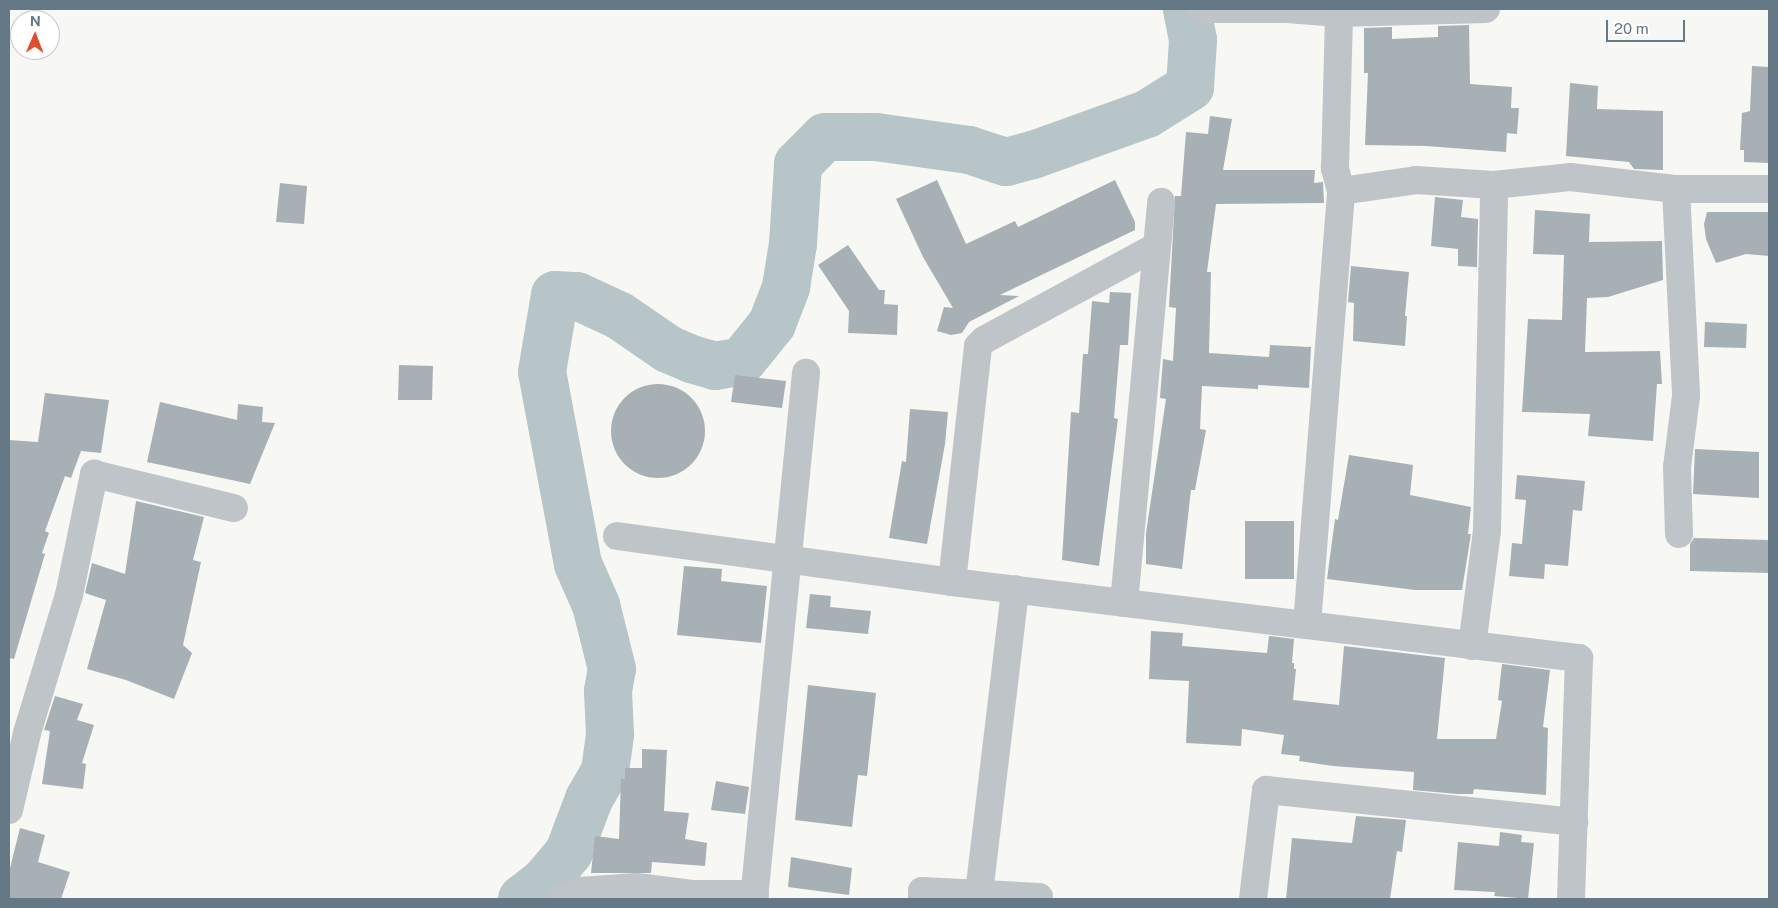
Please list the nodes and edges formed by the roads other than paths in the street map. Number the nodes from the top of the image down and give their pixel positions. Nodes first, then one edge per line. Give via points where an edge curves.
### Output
1 (1200, 9) edge
2 (1287, 9) edge
3 (1486, 9) edge
4 (1339, 12) junction
5 (1494, 185) junction
6 (1676, 189) junction
7 (1769, 189) edge
8 (1341, 190) junction
9 (1161, 202) dead end
10 (1157, 246) junction
11 (806, 373) dead end
12 (234, 508) dead end
13 (1680, 534) dead end
14 (617, 536) dead end
15 (788, 559) junction
16 (952, 582) junction
17 (1015, 590) junction
18 (1124, 603) junction
19 (1307, 625) junction
20 (1472, 646) junction
21 (9, 810) edge
22 (1574, 822) junction
23 (979, 893) junction
24 (755, 897) edge
25 (561, 899) edge
26 (922, 899) edge
27 (1039, 899) edge
28 (1253, 899) edge
29 (1571, 899) edge

1 - 2 street
2 - 4 street
3 - 4 street
4 - 8 street via 1335,168
5 - 6 street via 1570,177
5 - 8 street via 1416,180
5 - 20 street via 1487,531
6 - 7 street
6 - 13 street via 1686,396 1677,468
8 - 19 street
9 - 10 street
10 - 16 street via 978,346
10 - 18 street
11 - 15 street
12 - 21 street via 94,474 69,595 27,733
14 - 15 street
15 - 16 street
15 - 24 street
16 - 17 street
17 - 18 street
17 - 23 street
18 - 19 street
19 - 20 street
20 - 22 street via 1580,658
22 - 28 street via 1266,790
22 - 29 street
23 - 26 street via 922,891
23 - 27 street
24 - 25 street via 637,887 579,891

